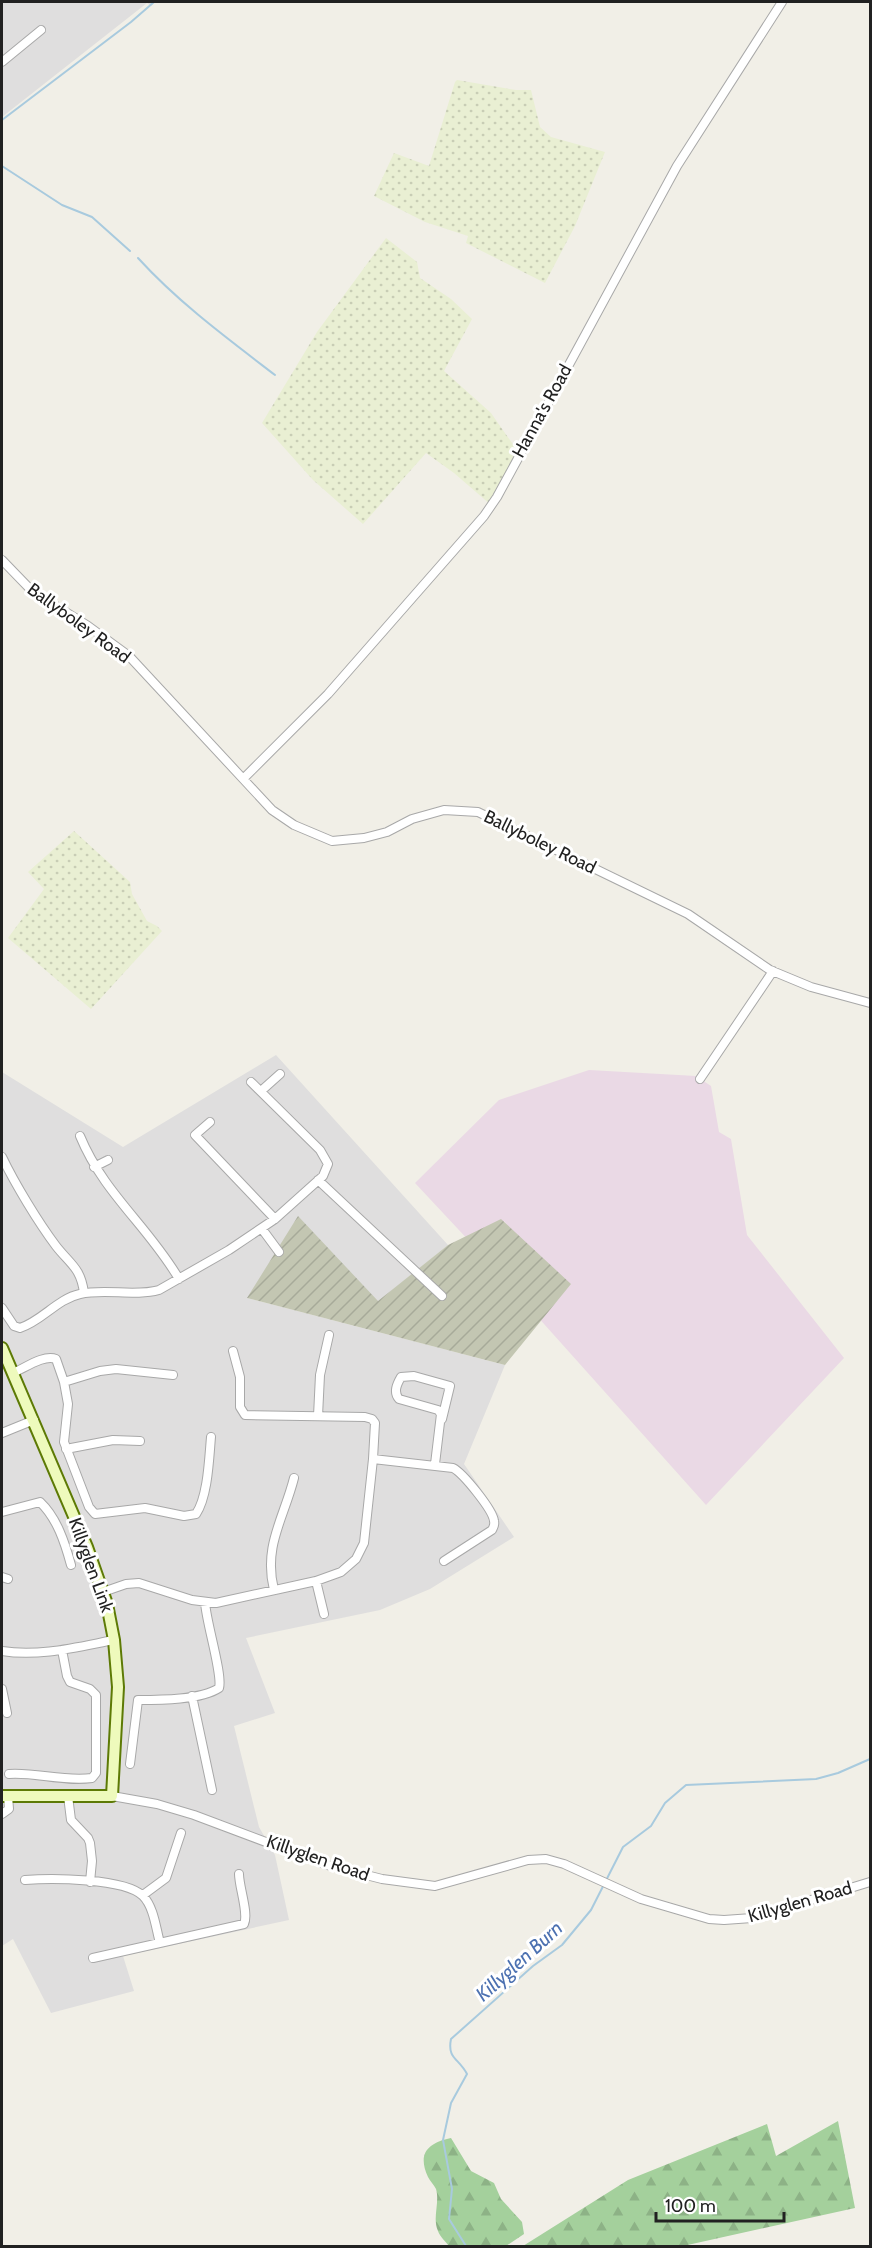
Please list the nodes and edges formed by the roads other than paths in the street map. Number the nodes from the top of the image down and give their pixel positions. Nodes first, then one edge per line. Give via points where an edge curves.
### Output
1 (782, 2) edge
2 (41, 30) dead end
3 (2, 62) edge
4 (2, 560) edge
5 (244, 778) junction
6 (773, 971) junction
7 (870, 1003) edge
8 (280, 1074) dead end
9 (700, 1079) dead end
10 (251, 1082) dead end
11 (261, 1091) junction
12 (210, 1122) dead end
13 (80, 1136) dead end
14 (2, 1157) edge
15 (108, 1160) dead end
16 (94, 1167) junction
17 (318, 1180) junction
18 (275, 1220) junction
19 (262, 1228) junction
20 (279, 1252) dead end
21 (179, 1279) junction
22 (84, 1293) junction
23 (442, 1296) dead end
24 (2, 1308) edge
25 (328, 1335) dead end
26 (2, 1348) edge
27 (233, 1352) dead end
28 (13, 1373) junction
29 (173, 1375) dead end
30 (64, 1382) junction
31 (318, 1416) junction
32 (442, 1419) junction
33 (34, 1420) junction
34 (2, 1433) edge
35 (211, 1437) dead end
36 (140, 1441) dead end
37 (66, 1449) junction
38 (373, 1458) junction
39 (435, 1464) junction
40 (294, 1478) dead end
41 (2, 1512) edge
42 (444, 1561) dead end
43 (71, 1565) dead end
44 (316, 1581) junction
45 (274, 1590) junction
46 (103, 1592) junction
47 (205, 1602) junction
48 (324, 1614) dead end
49 (114, 1640) junction
50 (62, 1650) junction
51 (2, 1651) edge
52 (2, 1689) edge
53 (192, 1696) junction
54 (3, 1701) edge
55 (8, 1713) dead end
56 (130, 1764) dead end
57 (9, 1774) dead end
58 (212, 1790) dead end
59 (5, 1796) edge
60 (68, 1796) junction
61 (112, 1796) junction
62 (2, 1814) edge
63 (181, 1833) dead end
64 (239, 1874) dead end
65 (25, 1880) dead end
66 (90, 1881) junction
67 (870, 1882) edge
68 (142, 1895) junction
69 (160, 1943) junction
70 (93, 1958) dead end

1 - 5 street, Hanna's Road via 677,166 484,516 328,694
2 - 3 street
4 - 5 street, Ballyboley Road via 32,591 129,657
5 - 6 street, Ballyboley Road via 272,810 294,825 332,841 387,832 412,819 444,810 478,812 688,914
6 - 7 street, Ballyboley Road via 811,987
6 - 9 street
8 - 11 street
10 - 11 street
11 - 17 street via 320,1150 328,1164
12 - 18 street via 195,1135
13 - 16 street
14 - 22 street via 56,1246 75,1267
15 - 16 street
16 - 21 street via 164,1254
17 - 18 street
17 - 23 street
18 - 19 street
19 - 20 street
19 - 21 street
21 - 22 street via 148,1292
22 - 24 street via 64,1300 21,1328 13,1326
25 - 31 street via 320,1372
26 - 28 street, Killyglen Link
27 - 31 street via 240,1377 240,1407 245,1415
28 - 30 street via 52,1357
28 - 33 street, Killyglen Link
29 - 30 street via 112,1369
30 - 37 street via 68,1404
31 - 38 street via 372,1419 376,1428
32 - 32 street via 438,1410 399,1399 396,1393 401,1377 414,1376 450,1386
32 - 39 street
33 - 34 street
33 - 46 street, Killyglen Link
35 - 37 street via 200,1507 196,1514 188,1516 145,1508 95,1514
36 - 37 street via 107,1440
38 - 39 street
38 - 44 street via 362,1550 345,1569
39 - 42 street via 463,1475 494,1521 490,1532
40 - 45 street via 271,1549
41 - 43 street via 40,1502 59,1531
44 - 45 street
44 - 48 street
45 - 47 street via 230,1601
46 - 47 street via 140,1583
46 - 49 street, Killyglen Link
47 - 53 street via 221,1682 215,1690
49 - 50 street
49 - 61 street, Killyglen Link via 118,1687
50 - 51 street
50 - 57 street via 70,1682 96,1695 96,1773 81,1780
52 - 54 street
53 - 56 street via 138,1700
53 - 58 street
54 - 55 street
59 - 60 street, Killyglen Road
59 - 62 street via 9,1809
60 - 61 street, Killyglen Road
60 - 66 street via 70,1820 90,1843
61 - 67 street, Killyglen Road via 194,1815 352,1873 425,1886 537,1858 564,1863 641,1899 695,1916 724,1920 760,1916
63 - 68 street via 166,1878
64 - 69 street via 244,1924
65 - 66 street
66 - 68 street via 125,1886
68 - 69 street via 152,1911
69 - 70 street

